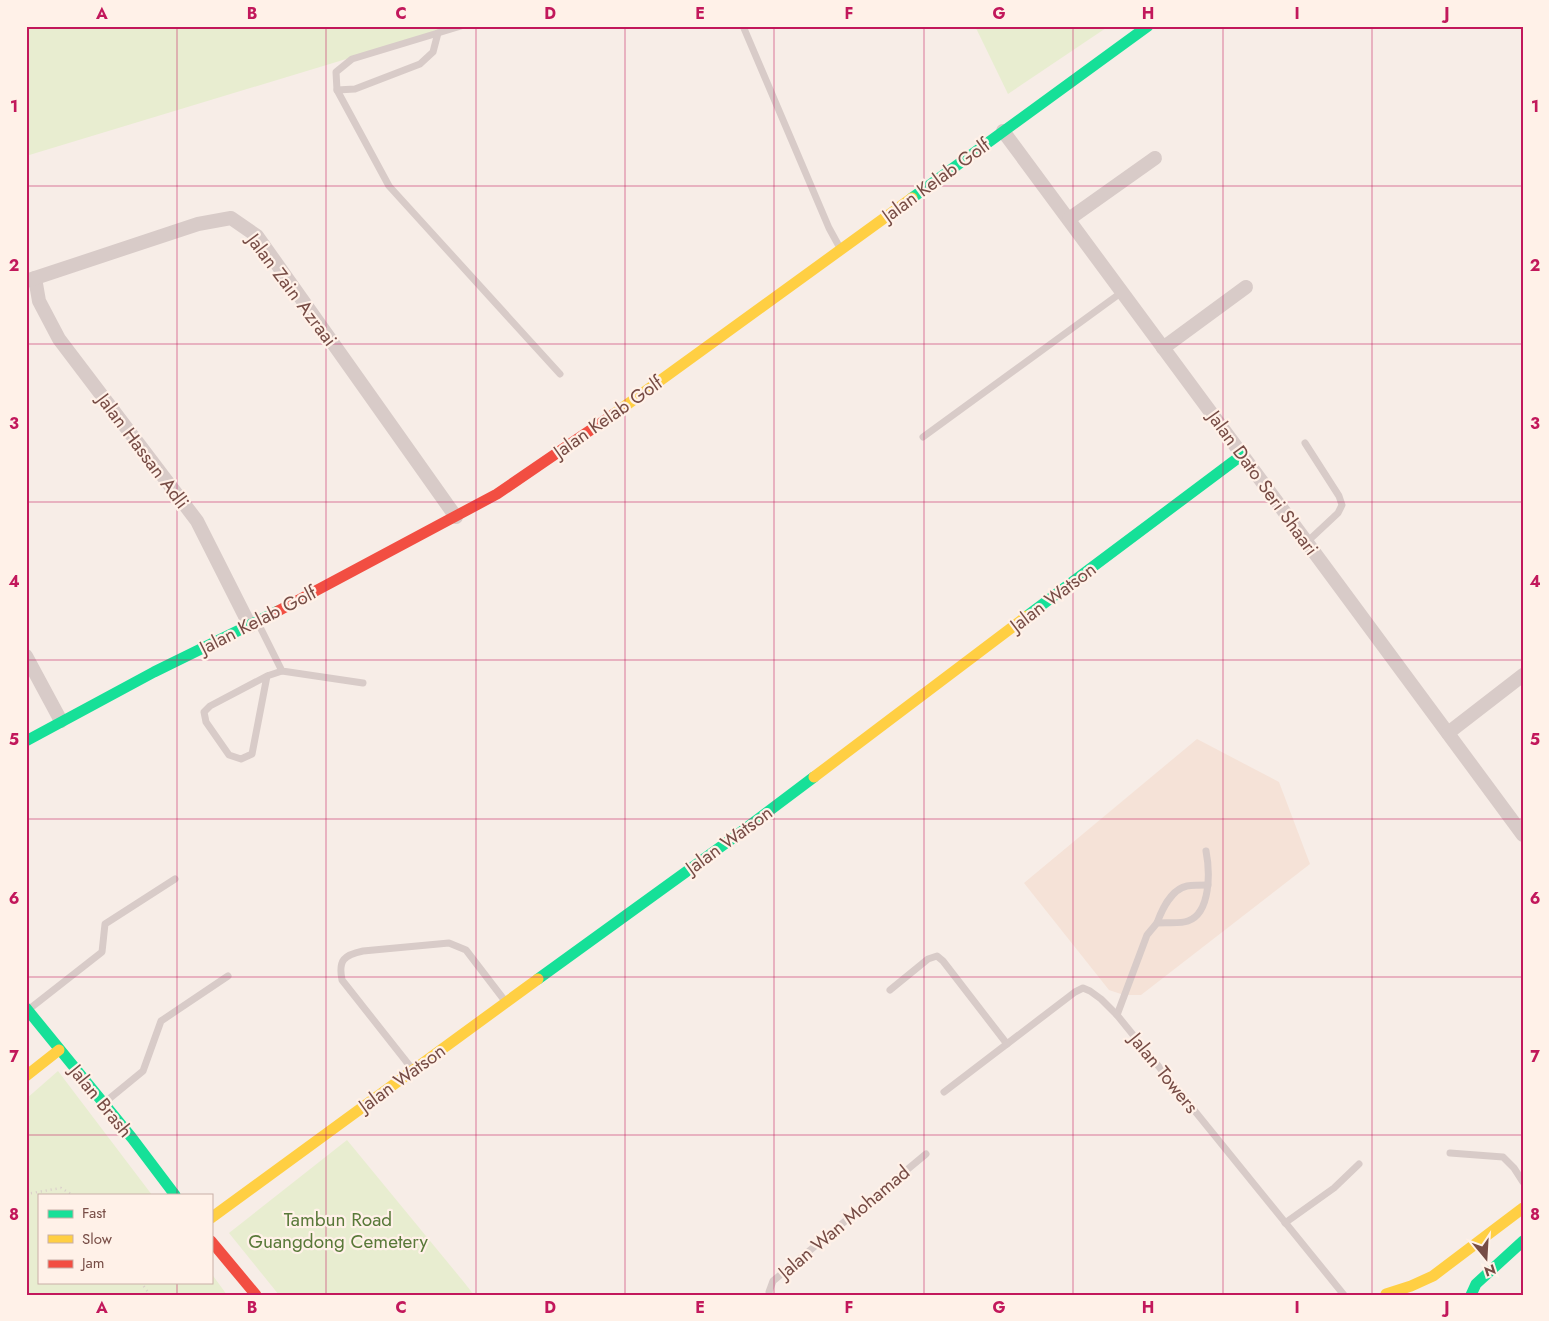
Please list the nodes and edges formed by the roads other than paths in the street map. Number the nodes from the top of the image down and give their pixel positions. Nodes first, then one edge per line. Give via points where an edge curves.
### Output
1 (461, 26) edge
2 (743, 26) edge
3 (1148, 26) edge
4 (438, 33) junction
5 (337, 90) junction
6 (1004, 131) junction
7 (1155, 158) dead end
8 (1069, 219) junction
9 (841, 249) junction
10 (31, 280) edge
11 (1246, 287) dead end
12 (1122, 292) junction
13 (1163, 348) junction
14 (560, 374) dead end
15 (923, 436) dead end
16 (1305, 443) dead end
17 (1242, 455) junction
18 (456, 517) junction
19 (1307, 542) junction
20 (254, 624) junction
21 (26, 656) edge
22 (282, 671) junction
23 (1523, 675) edge
24 (267, 676) junction
25 (363, 683) dead end
26 (61, 721) junction
27 (1448, 733) junction
28 (26, 741) edge
29 (1523, 835) edge
30 (1206, 851) dead end
31 (175, 879) dead end
32 (1208, 885) junction
33 (1157, 923) junction
34 (228, 976) dead end
35 (890, 990) dead end
36 (506, 1002) junction
37 (27, 1009) edge
38 (1117, 1015) junction
39 (1007, 1044) junction
40 (59, 1050) junction
41 (413, 1070) junction
42 (26, 1076) edge
43 (944, 1092) dead end
44 (104, 1104) junction
45 (1450, 1153) dead end
46 (926, 1154) dead end
47 (1360, 1164) dead end
48 (1523, 1182) edge
49 (174, 1194) edge
50 (1523, 1208) edge
51 (212, 1217) edge
52 (1285, 1223) junction
53 (1523, 1241) edge
54 (212, 1242) edge
55 (1386, 1294) edge
56 (256, 1295) edge
57 (770, 1295) edge
58 (1344, 1295) edge
59 (1471, 1295) edge

1 - 4 lane
2 - 9 lane via 829,228
3 - 6 street, Jalan Kelab Golf
4 - 5 lane via 432,52 420,64 355,89
4 - 5 lane via 352,59 336,72
5 - 14 lane via 389,186
6 - 8 street, Jalan Dato Seri Shaari
6 - 9 street, Jalan Kelab Golf
7 - 8 street
8 - 12 street, Jalan Dato Seri Shaari
9 - 18 street, Jalan Kelab Golf via 593,428 497,494
10 - 18 street, Jalan Zain Azraai via 198,224 231,218 257,236
10 - 20 street, Jalan Hassan Adli via 58,339 197,521
11 - 13 street
12 - 13 street, Jalan Dato Seri Shaari
12 - 15 lane
13 - 17 street, Jalan Dato Seri Shaari
16 - 19 lane via 1342,505 1338,513
17 - 19 street, Jalan Dato Seri Shaari
17 - 36 street, Jalan Watson via 737,835
18 - 20 street, Jalan Kelab Golf
19 - 27 street, Jalan Dato Seri Shaari
20 - 22 lane
20 - 26 street, Jalan Kelab Golf
21 - 26 street
22 - 24 lane
22 - 25 lane
23 - 27 street
24 - 24 lane via 252,754 242,759 229,755 206,722 204,712
26 - 28 street, Jalan Kelab Golf
27 - 29 street, Jalan Dato Seri Shaari
30 - 32 lane
31 - 37 lane via 105,924 102,952
32 - 33 lane, Jalan Towers via 1181,888 1173,894
32 - 33 lane via 1204,906 1196,918 1186,922
33 - 38 lane, Jalan Towers via 1147,935
34 - 44 lane via 161,1021 143,1071
35 - 39 lane via 936,956
36 - 41 street, Jalan Watson
36 - 41 lane via 466,950 449,943 363,951 345,957 340,970 342,980
37 - 40 street, Jalan Brash
38 - 39 lane via 1101,999 1083,988
38 - 52 lane, Jalan Towers
39 - 43 lane
40 - 42 street
40 - 44 street, Jalan Brash
41 - 51 street, Jalan Watson
44 - 49 street, Jalan Brash
45 - 48 lane via 1503,1157
46 - 57 lane, Jalan Wan Mohamad via 773,1281
47 - 52 lane via 1334,1188
50 - 55 street via 1433,1276
52 - 58 lane, Jalan Towers
53 - 59 street via 1476,1284
54 - 56 street

